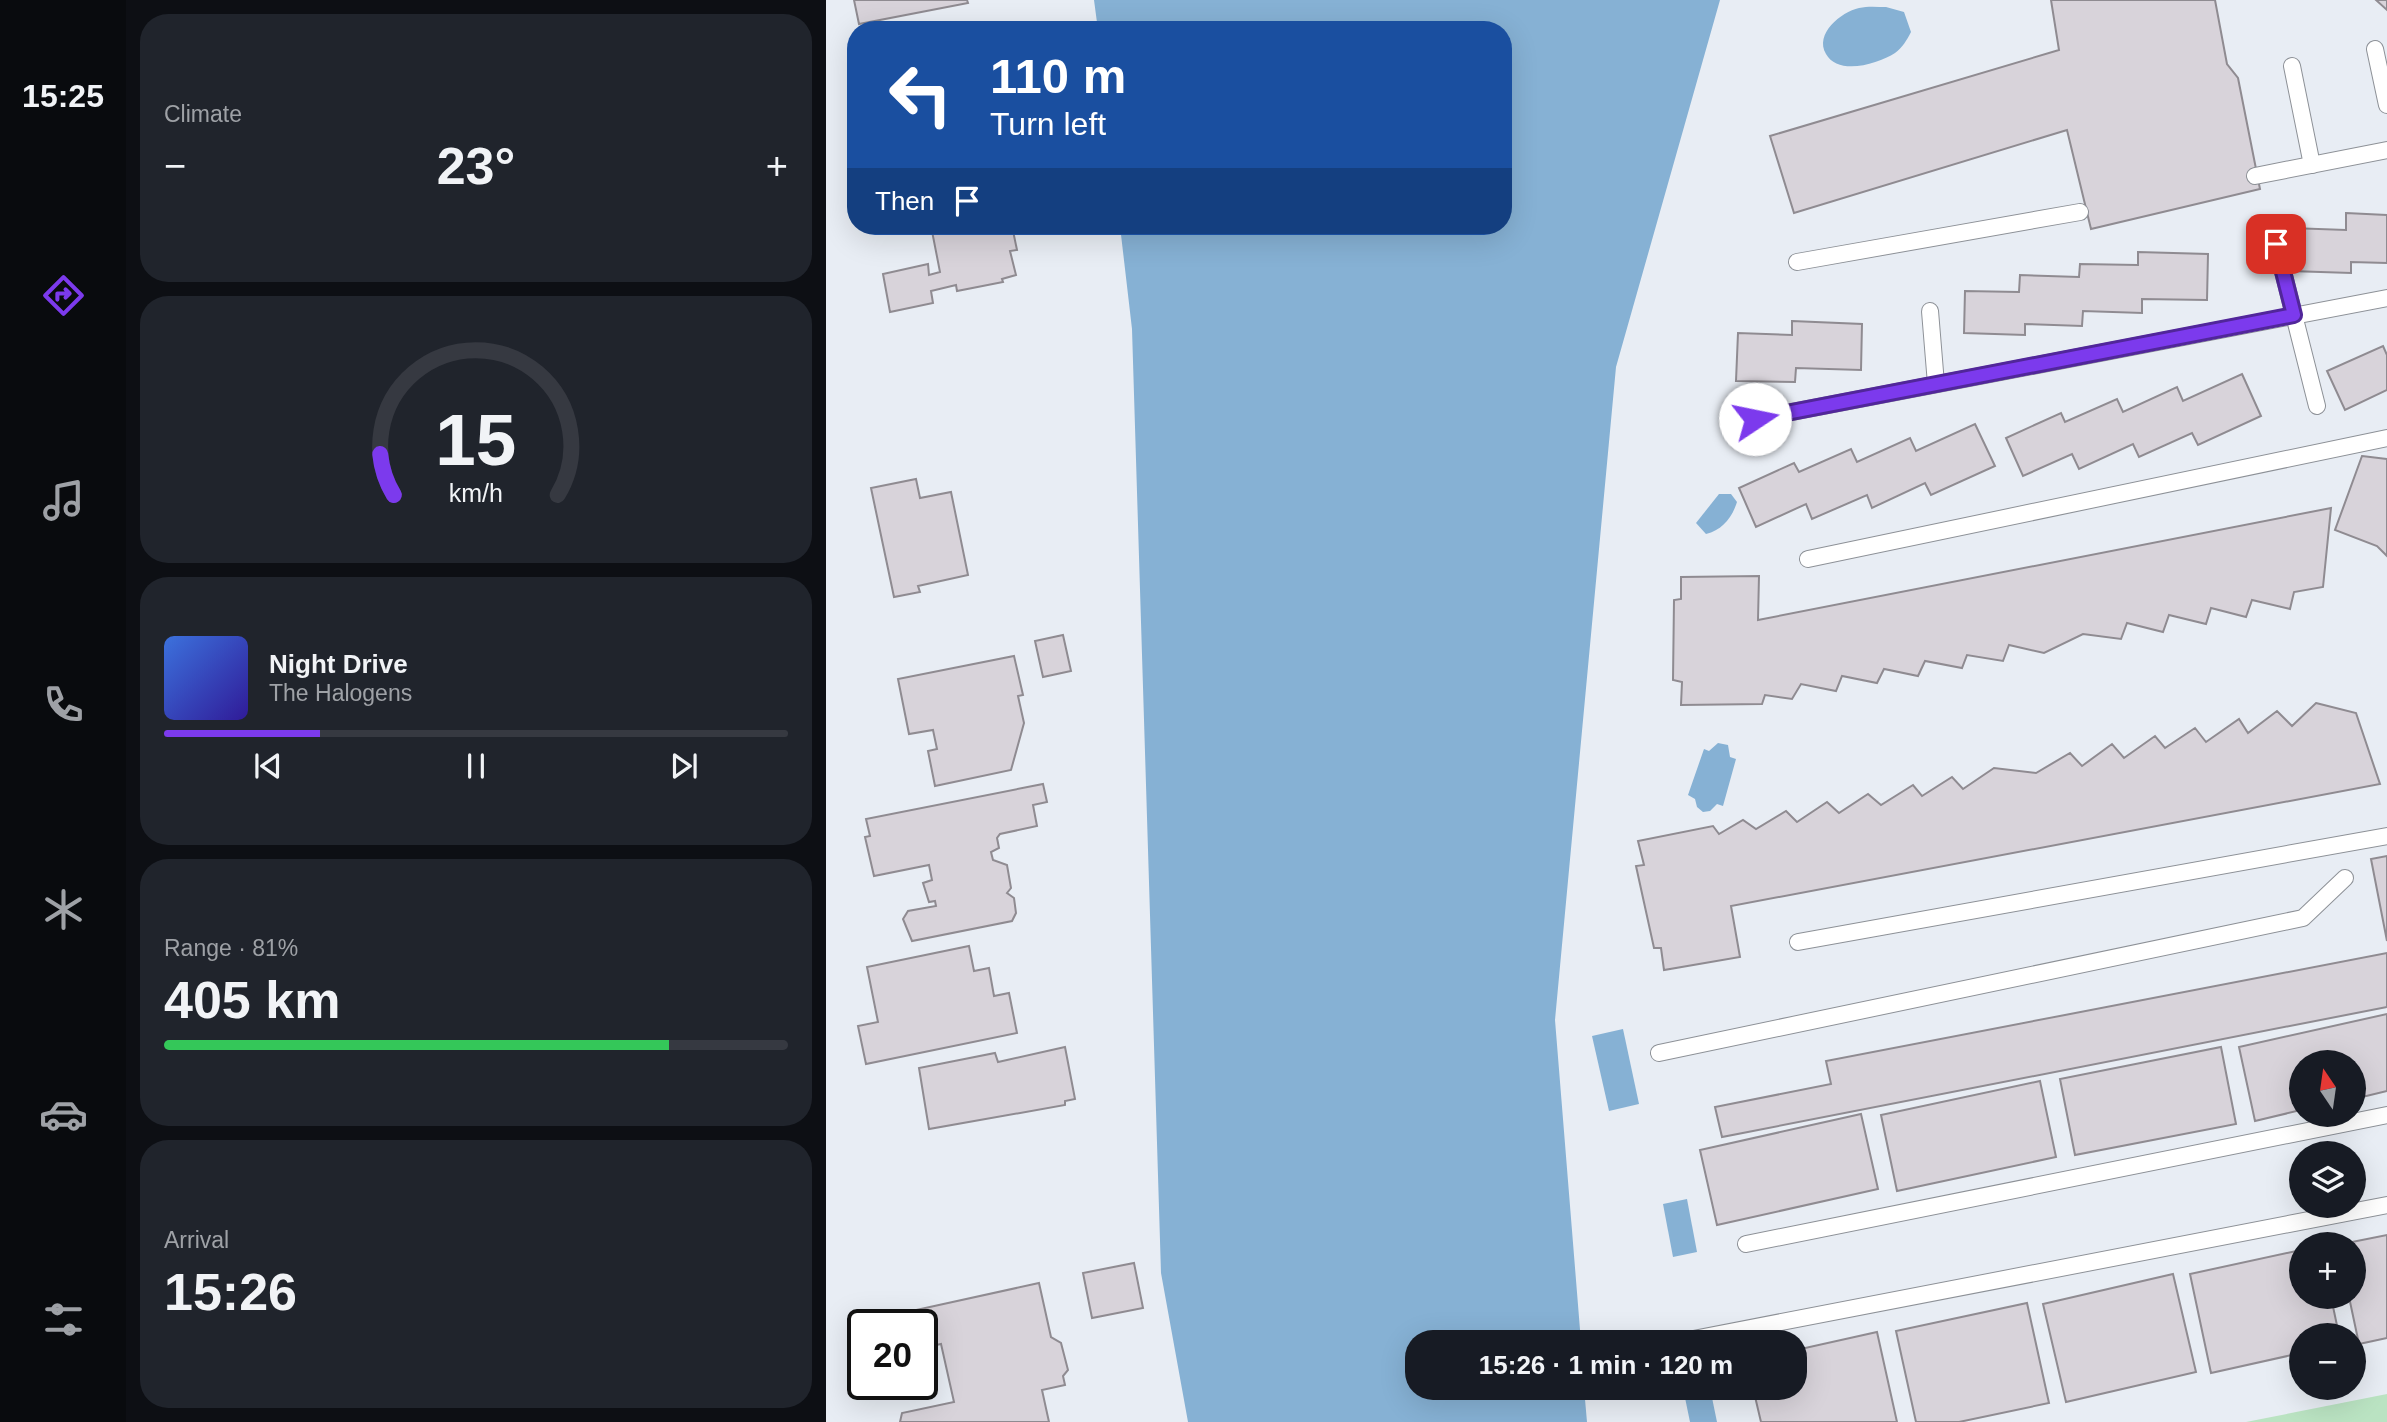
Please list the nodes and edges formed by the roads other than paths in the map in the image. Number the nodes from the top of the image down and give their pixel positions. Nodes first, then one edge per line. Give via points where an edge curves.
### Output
1 (2375, 49) dead end
2 (2292, 66) dead end
3 (2387, 105) edge
4 (2387, 150) edge
5 (2312, 165) junction
6 (2255, 176) dead end
7 (2080, 212) dead end
8 (2276, 244) dead end
9 (1797, 262) dead end
10 (2387, 298) edge
11 (1930, 310) dead end
12 (2294, 315) junction
13 (1936, 384) junction
14 (2317, 406) dead end
15 (1755, 419) dead end
16 (2387, 438) edge
17 (1808, 559) dead end
18 (2387, 836) edge
19 (2345, 878) dead end
20 (1798, 942) dead end
21 (1659, 1053) dead end
22 (2387, 1115) edge
23 (2387, 1205) edge
24 (1746, 1244) dead end
25 (1740, 1330) edge

1 - 3 lane
2 - 5 lane
4 - 5 lane
5 - 6 lane
7 - 9 lane
8 - 12 lane
10 - 12 lane
11 - 13 lane
12 - 13 lane
12 - 14 lane
13 - 15 lane
16 - 17 lane
18 - 20 lane
19 - 21 lane via 2303,918
22 - 24 lane
23 - 25 lane

